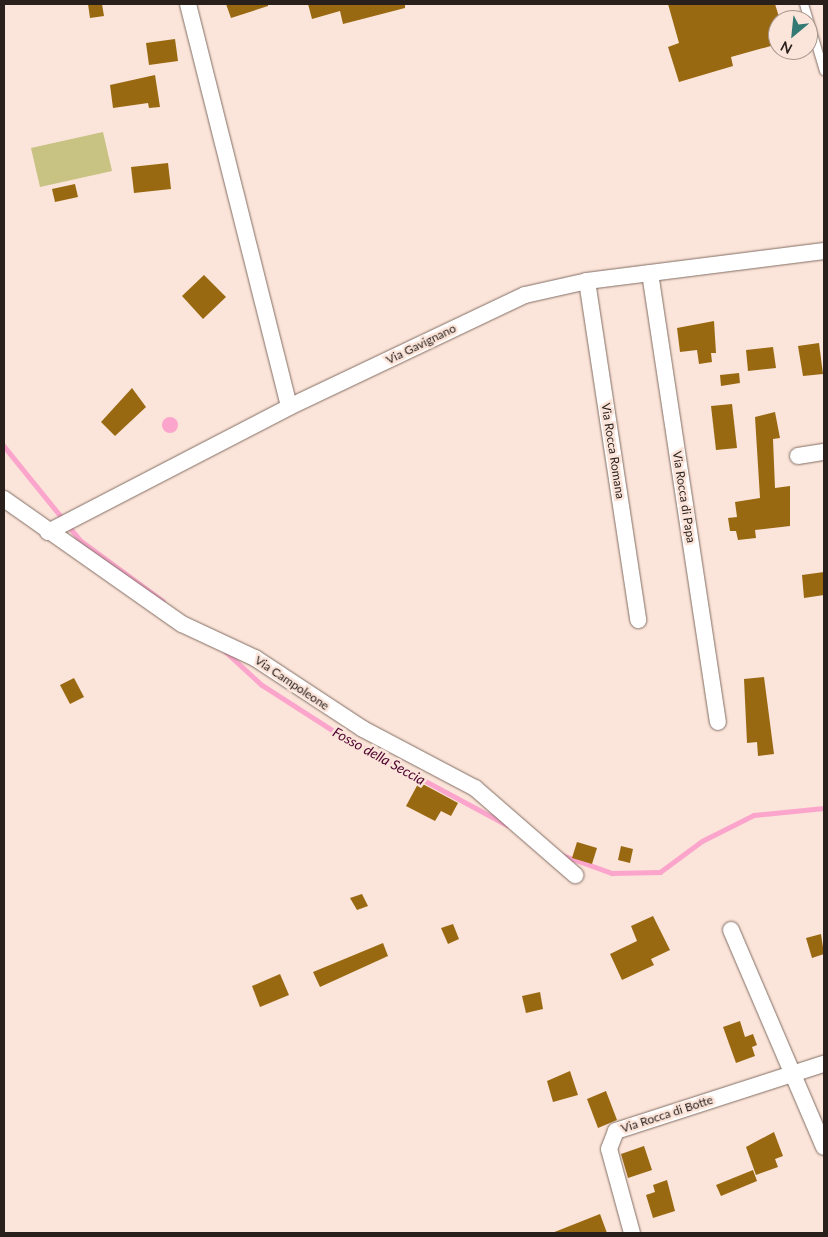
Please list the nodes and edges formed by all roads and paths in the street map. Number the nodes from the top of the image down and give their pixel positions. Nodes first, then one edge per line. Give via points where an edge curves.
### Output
1 (188, 4) edge
2 (804, 4) edge
3 (824, 71) edge
4 (824, 251) edge
5 (650, 272) junction
6 (587, 281) junction
7 (289, 407) junction
8 (824, 452) edge
9 (798, 456) dead end
10 (4, 499) edge
11 (48, 532) junction
12 (638, 620) dead end
13 (718, 722) dead end
14 (575, 875) dead end
15 (731, 930) dead end
16 (824, 1064) edge
17 (792, 1074) junction
18 (824, 1147) edge
19 (632, 1233) edge

1 - 7 street
2 - 3 lane
4 - 5 street, Via Gavignano
5 - 6 street, Via Gavignano
5 - 13 street, Via Rocca di Papa
6 - 7 street, Via Gavignano via 510,301
6 - 12 street, Via Rocca Romana
7 - 11 street, Via Gavignano
8 - 9 street
10 - 11 street, Via Campoleone
11 - 14 street, Via Campoleone via 195,631 274,669 364,729 475,788
15 - 17 street
16 - 17 street, Via Rocca di Botte
17 - 18 street
17 - 19 street, Via Rocca di Botte via 613,1133 609,1153

